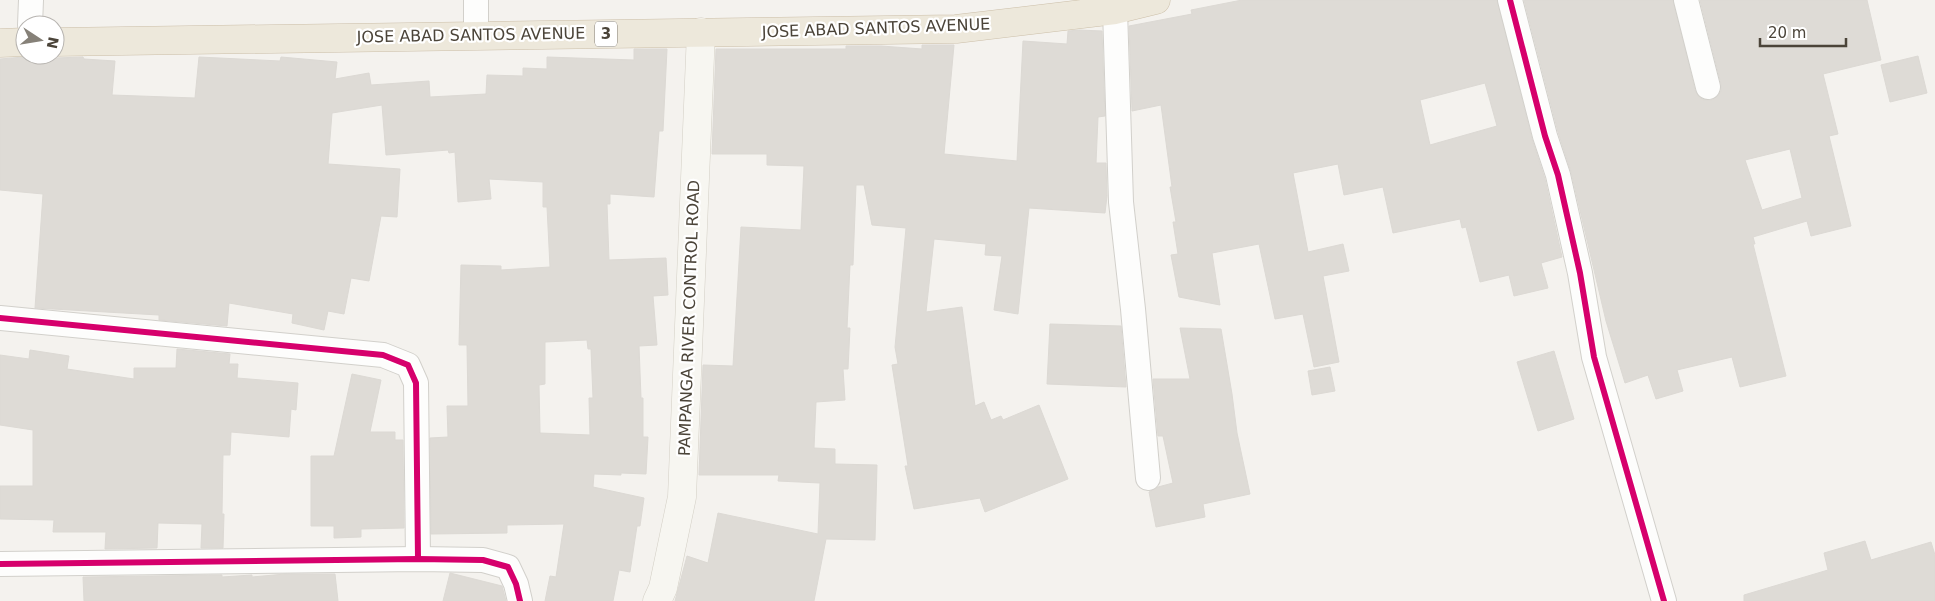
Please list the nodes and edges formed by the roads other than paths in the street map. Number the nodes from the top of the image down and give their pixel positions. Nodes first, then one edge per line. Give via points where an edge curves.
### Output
1 (31, 0) edge
2 (476, 0) edge
3 (1156, 0) edge
4 (1510, 0) edge
5 (1686, 0) edge
6 (1115, 10) junction
7 (30, 15) edge
8 (701, 32) junction
9 (476, 35) junction
10 (15, 42) edge
11 (65, 42) edge
12 (0, 43) edge
13 (1708, 87) dead end
14 (0, 318) edge
15 (1148, 478) dead end
16 (418, 559) junction
17 (0, 564) edge
18 (520, 601) edge
19 (657, 601) edge
20 (1664, 601) edge

1 - 7 street
2 - 9 street
3 - 6 highway, JOSE ABAD SANTOS AVENUE / 3
4 - 20 street via 1558,175 1594,356
5 - 13 street
6 - 8 highway, JOSE ABAD SANTOS AVENUE / 3 via 956,29
6 - 15 street via 1121,202
8 - 9 highway, JOSE ABAD SANTOS AVENUE / 3
8 - 19 main road, PAMPANGA RIVER CONTROL ROAD via 682,497 663,588
9 - 11 highway, JOSE ABAD SANTOS AVENUE / 3
10 - 12 highway
14 - 16 street via 383,356 408,365 416,384
16 - 17 street
16 - 18 street via 483,560 508,567

